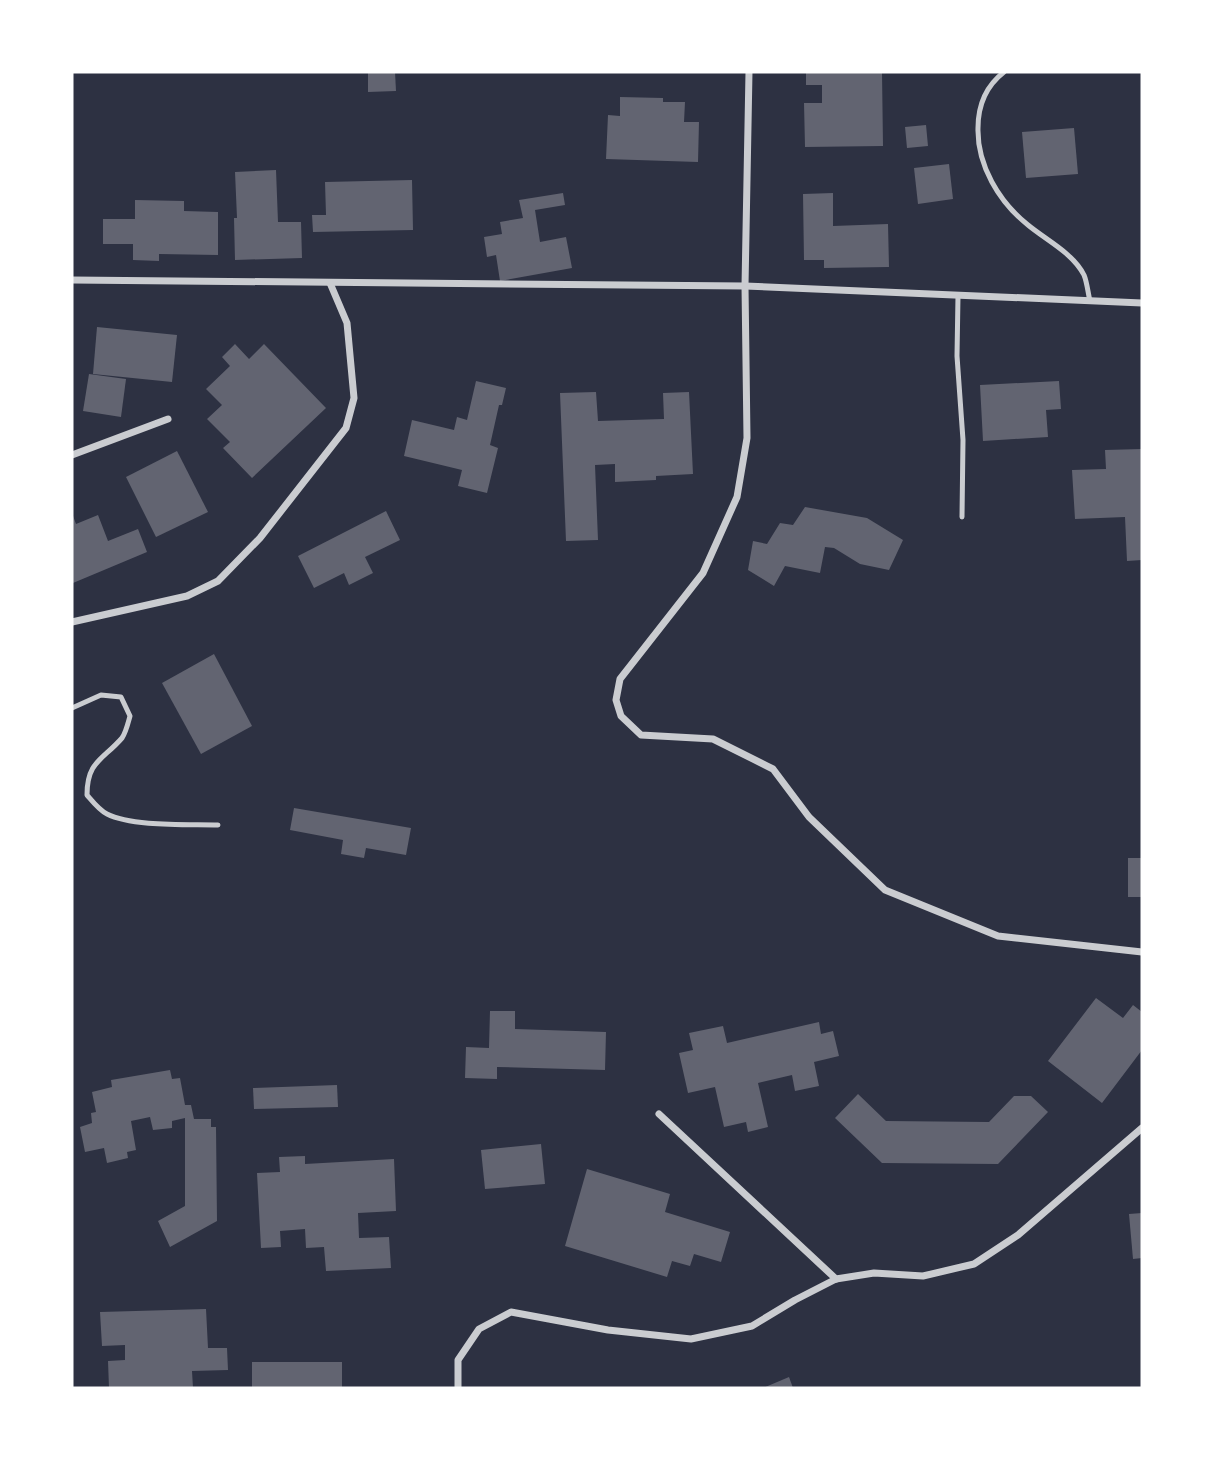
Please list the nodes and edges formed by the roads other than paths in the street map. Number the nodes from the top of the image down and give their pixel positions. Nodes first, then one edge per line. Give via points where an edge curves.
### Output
1 (749, 72) edge
2 (1004, 72) edge
3 (72, 280) edge
4 (330, 283) junction
5 (745, 286) junction
6 (958, 296) junction
7 (1090, 302) junction
8 (1142, 303) edge
9 (167, 419) dead end
10 (72, 455) edge
11 (962, 517) dead end
12 (72, 622) edge
13 (72, 708) edge
14 (218, 825) dead end
15 (1142, 952) edge
16 (659, 1114) dead end
17 (1142, 1128) edge
18 (836, 1279) junction
19 (458, 1388) edge

1 - 5 street
2 - 7 lane via 989,84 978,119 984,168 1010,208 1063,251 1083,275
3 - 4 street
4 - 5 street
4 - 12 street via 348,335 354,398 346,428 260,538 218,581 187,596
5 - 6 street
5 - 15 street via 747,438 737,497 703,573 620,679 617,700 621,716 641,734 713,740 773,769 809,817 885,890 998,936
6 - 7 street
6 - 11 lane
7 - 8 street
9 - 10 street
13 - 14 lane via 101,695 121,697 130,716 124,736 87,778 87,795 96,806 128,820
16 - 18 street
17 - 18 street via 1018,1234 974,1264 923,1276 874,1273
18 - 19 street via 752,1326 691,1339 511,1312 478,1329 458,1360

